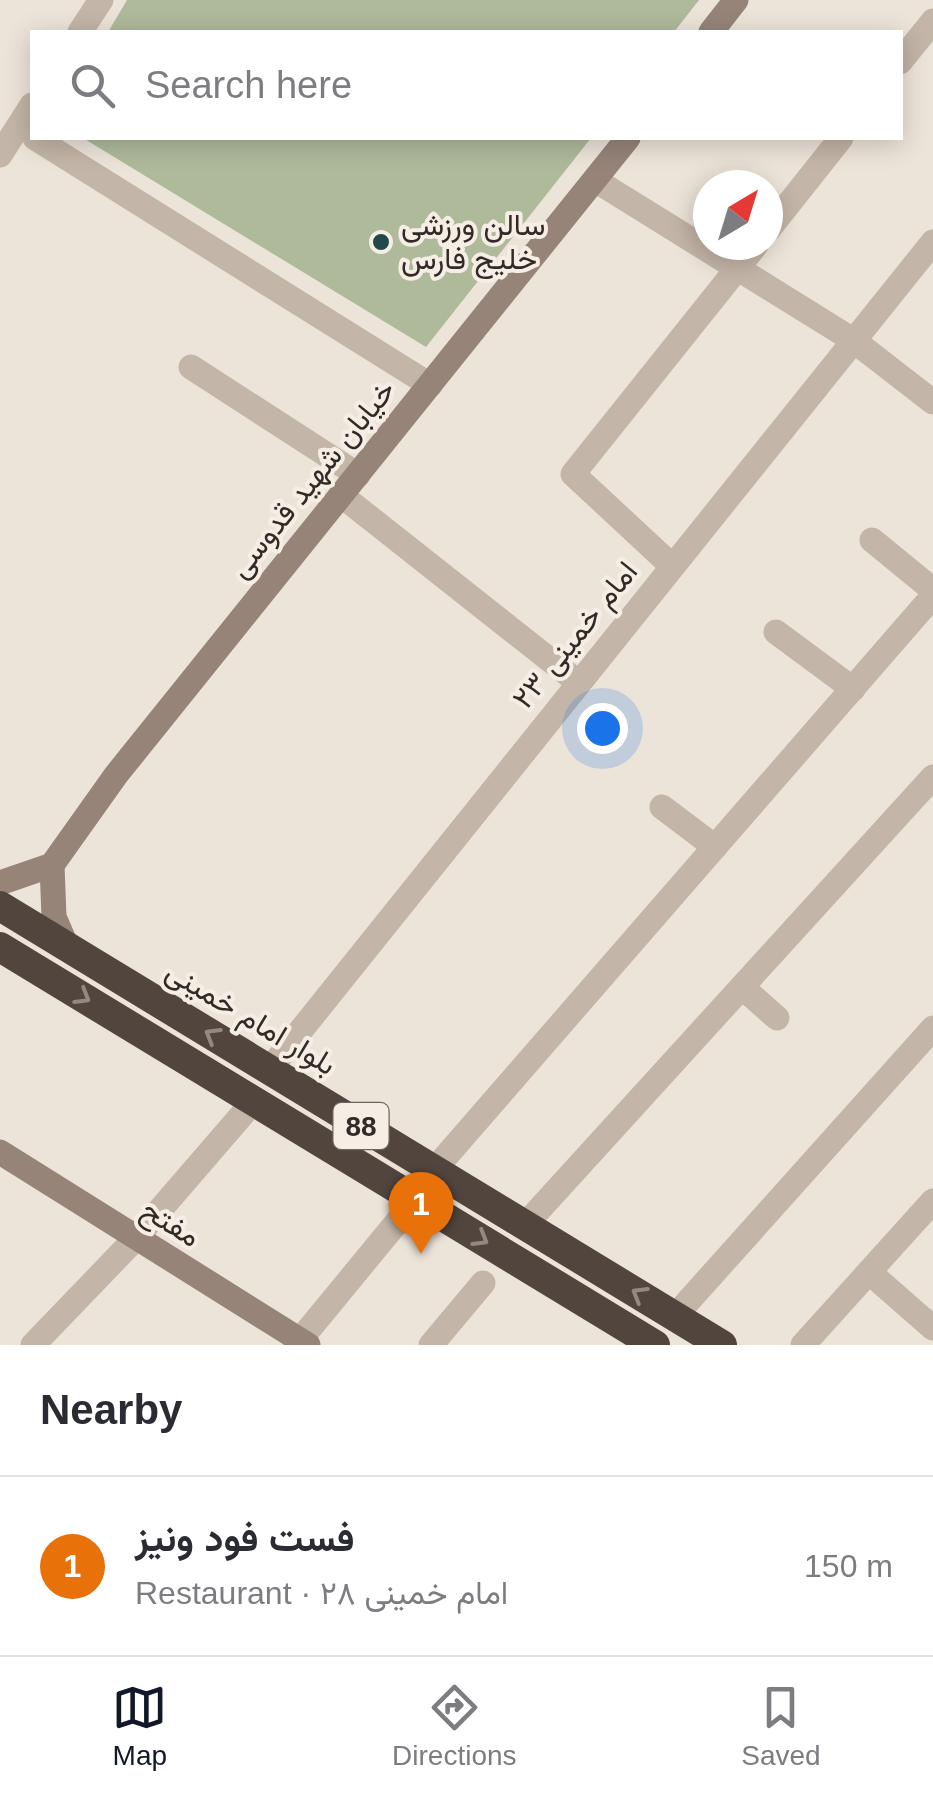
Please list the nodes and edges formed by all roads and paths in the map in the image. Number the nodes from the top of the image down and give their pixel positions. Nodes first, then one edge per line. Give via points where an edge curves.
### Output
1 (101, 0) edge
2 (736, 0) edge
3 (933, 21) edge
4 (81, 30) edge
5 (712, 30) edge
6 (903, 58) edge
7 (30, 126) edge
8 (52, 140) edge
9 (626, 140) edge
10 (839, 140) edge
11 (0, 155) edge
12 (595, 180) junction
13 (783, 211) edge
14 (933, 242) edge
15 (744, 260) edge
16 (738, 268) junction
17 (853, 340) junction
18 (191, 367) dead end
19 (430, 384) junction
20 (933, 402) edge
21 (358, 474) junction
22 (341, 495) junction
23 (872, 540) dead end
24 (672, 566) junction
25 (933, 593) edge
26 (776, 632) dead end
27 (579, 683) junction
28 (853, 689) junction
29 (933, 776) edge
30 (662, 806) dead end
31 (715, 847) junction
32 (52, 865) junction
33 (0, 883) edge
34 (0, 906) edge
35 (0, 946) edge
36 (67, 947) junction
37 (742, 987) junction
38 (777, 1018) dead end
39 (933, 1028) edge
40 (269, 1070) junction
41 (254, 1101) junction
42 (0, 1152) edge
43 (434, 1170) junction
44 (416, 1200) junction
45 (933, 1202) edge
46 (525, 1225) junction
47 (134, 1240) junction
48 (869, 1272) junction
49 (483, 1283) dead end
50 (675, 1316) junction
51 (933, 1328) edge
52 (301, 1344) edge
53 (33, 1345) edge
54 (430, 1345) edge
55 (655, 1345) edge
56 (722, 1345) edge
57 (803, 1345) edge

1 - 4 street
2 - 5 main road
3 - 6 street
7 - 11 street
8 - 19 street
9 - 12 main road, خیابان شهید قدوسی
10 - 13 street
12 - 16 street
12 - 19 main road, خیابان شهید قدوسی
14 - 17 street, امام خمینی ۲۳
15 - 16 street
16 - 17 street
16 - 24 street via 574,474
17 - 20 street
17 - 24 street, امام خمینی ۲۳
18 - 21 street
19 - 21 main road, خیابان شهید قدوسی
21 - 22 main road, خیابان شهید قدوسی
22 - 27 street
22 - 32 main road, خیابان شهید قدوسی
23 - 25 street
24 - 27 street, امام خمینی ۲۳
25 - 28 street
26 - 28 street
27 - 40 street, امام خمینی ۲۳
28 - 31 street
29 - 37 street
30 - 31 street
31 - 43 street
32 - 33 main road
32 - 36 main road via 54,917
34 - 36 highway, بلوار امام خمینی / 88
35 -> 41 highway, 88
40 -> 36 highway, بلوار امام خمینی / 88
37 - 38 street
37 - 46 street
39 - 50 street
40 - 43 highway, بلوار امام خمینی / 88
41 - 44 highway, 88
41 - 47 street
42 - 47 main road, مفتح
43 - 46 highway, بلوار امام خمینی / 88
44 - 52 street
44 -> 55 highway, 88
45 - 48 street
50 -> 46 highway, بلوار امام خمینی / 88
47 - 52 main road, مفتح
47 - 53 street
48 - 51 street
48 - 57 street
49 - 54 street
50 - 56 highway, بلوار امام خمینی / 88

